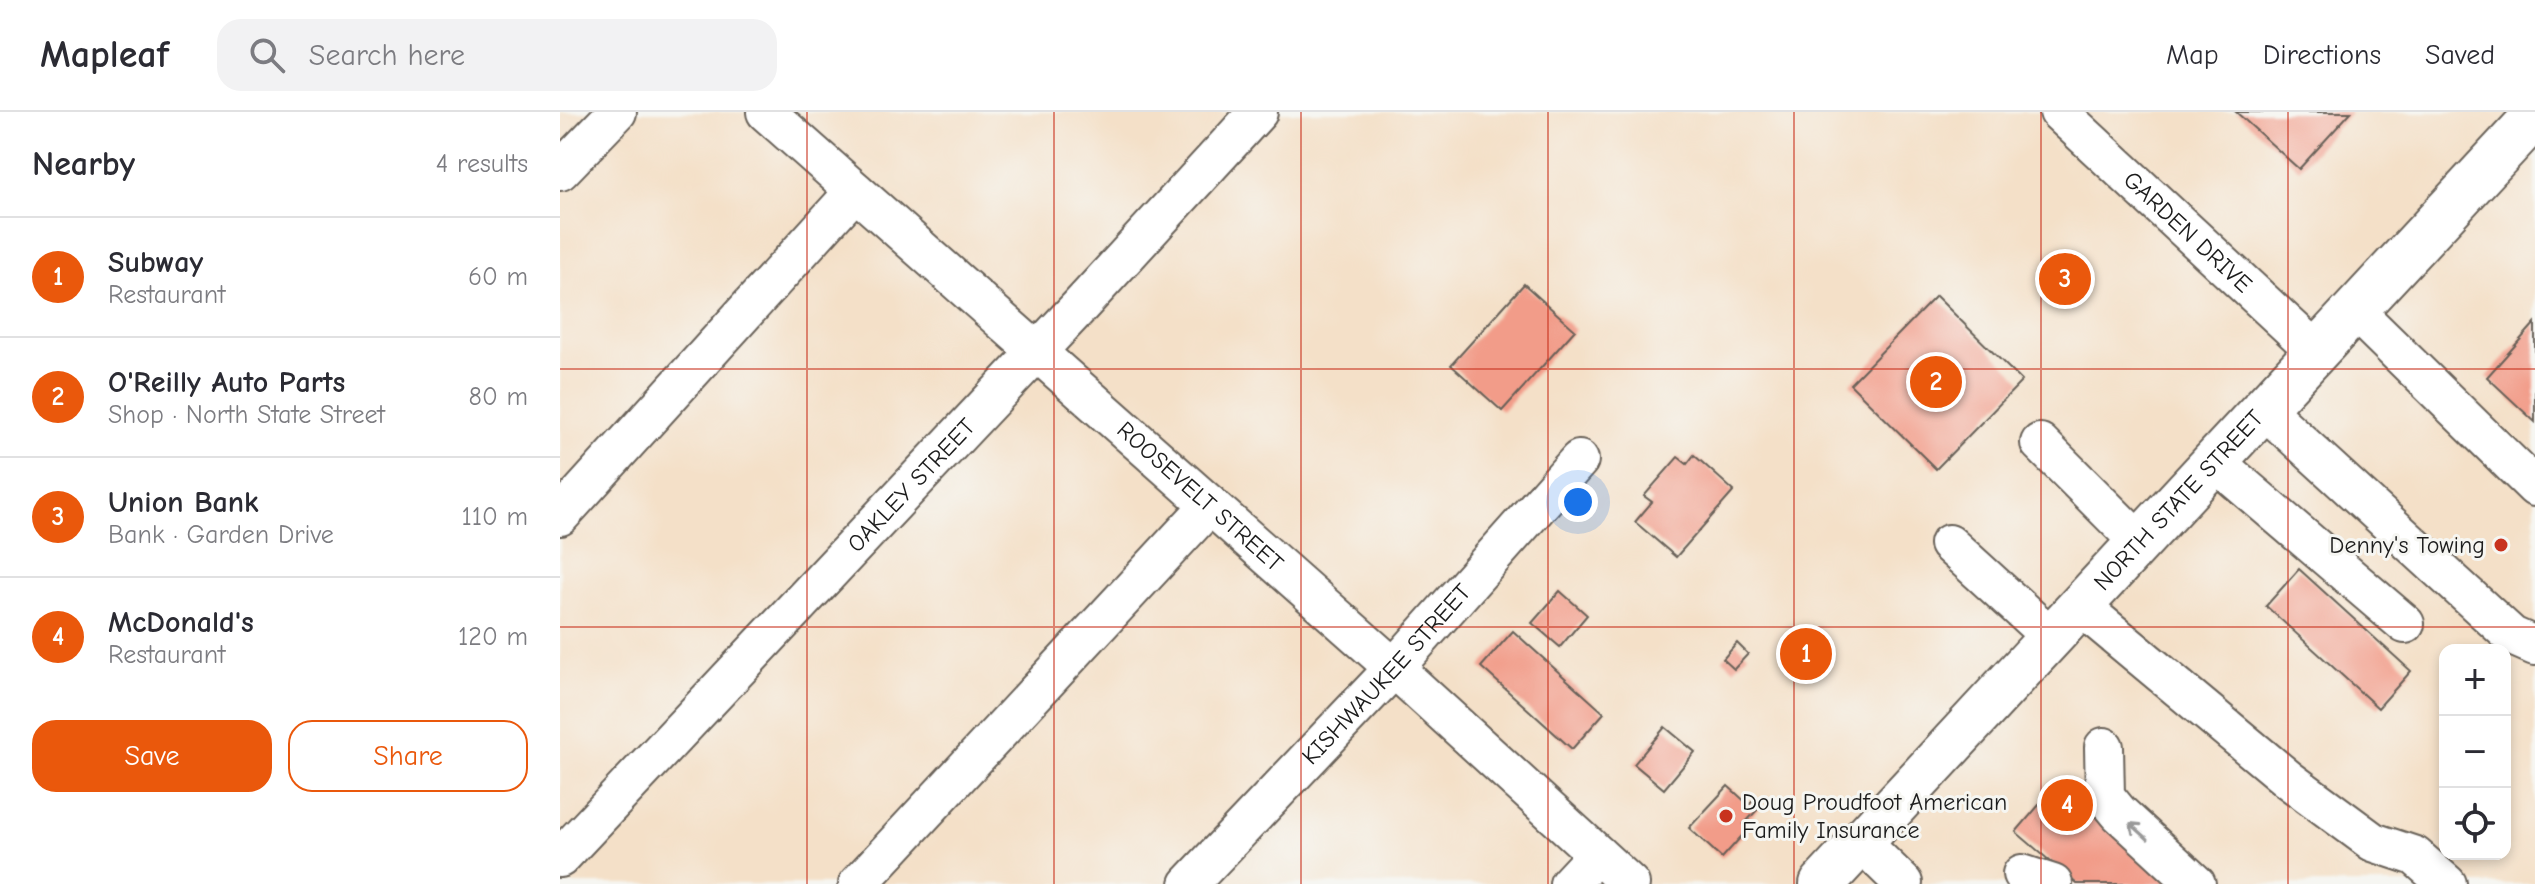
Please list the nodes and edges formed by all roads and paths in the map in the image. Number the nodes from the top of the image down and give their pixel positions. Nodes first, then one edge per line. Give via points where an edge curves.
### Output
1 (617, 112) edge
2 (766, 112) edge
3 (1258, 112) edge
4 (2059, 112) edge
5 (2535, 116) edge
6 (560, 171) edge
7 (855, 191) junction
8 (2354, 310) junction
9 (1035, 351) junction
10 (2316, 351) junction
11 (2263, 408) junction
12 (2040, 443) dead end
13 (1579, 460) dead end
14 (2214, 461) junction
15 (2535, 487) edge
16 (1210, 505) junction
17 (560, 516) edge
18 (2139, 542) junction
19 (1949, 544) dead end
20 (2080, 606) junction
21 (2405, 624) dead end
22 (2051, 637) junction
23 (2535, 646) edge
24 (1394, 668) junction
25 (2104, 747) dead end
26 (1861, 842) junction
27 (1597, 854) junction
28 (560, 858) edge
29 (1903, 883) edge
30 (858, 884) edge
31 (1189, 884) edge
32 (1569, 884) edge
33 (1630, 884) edge
34 (1822, 884) edge
35 (2196, 884) edge
36 (2447, 884) edge

1 - 6 street
2 - 7 street, ROOSEVELT STREET
3 - 9 street, OAKLEY STREET
4 - 10 street, GARDEN DRIVE
5 - 8 main road, NORTH STATE STREET
7 - 9 street, ROOSEVELT STREET
7 - 17 street
8 - 10 main road, NORTH STATE STREET
8 - 15 street
9 - 16 street, ROOSEVELT STREET
9 - 28 street, OAKLEY STREET
10 - 11 main road, NORTH STATE STREET
11 - 14 main road, NORTH STATE STREET
11 - 23 street via 2512,636
12 - 18 street
13 - 24 street, KISHWAUKEE STREET
14 - 18 main road, NORTH STATE STREET
14 - 21 street
16 - 24 street, ROOSEVELT STREET
16 - 30 street
18 - 20 main road, NORTH STATE STREET
19 - 22 street
20 - 22 main road, NORTH STATE STREET
20 - 36 street via 2289,780 2373,842 2415,856
22 - 26 main road, NORTH STATE STREET
24 - 27 street, ROOSEVELT STREET
24 - 31 street, KISHWAUKEE STREET
35 -> 25 street via 2105,796
26 - 29 street
26 - 34 main road, NORTH STATE STREET
27 - 32 street
27 - 33 street, ROOSEVELT STREET

